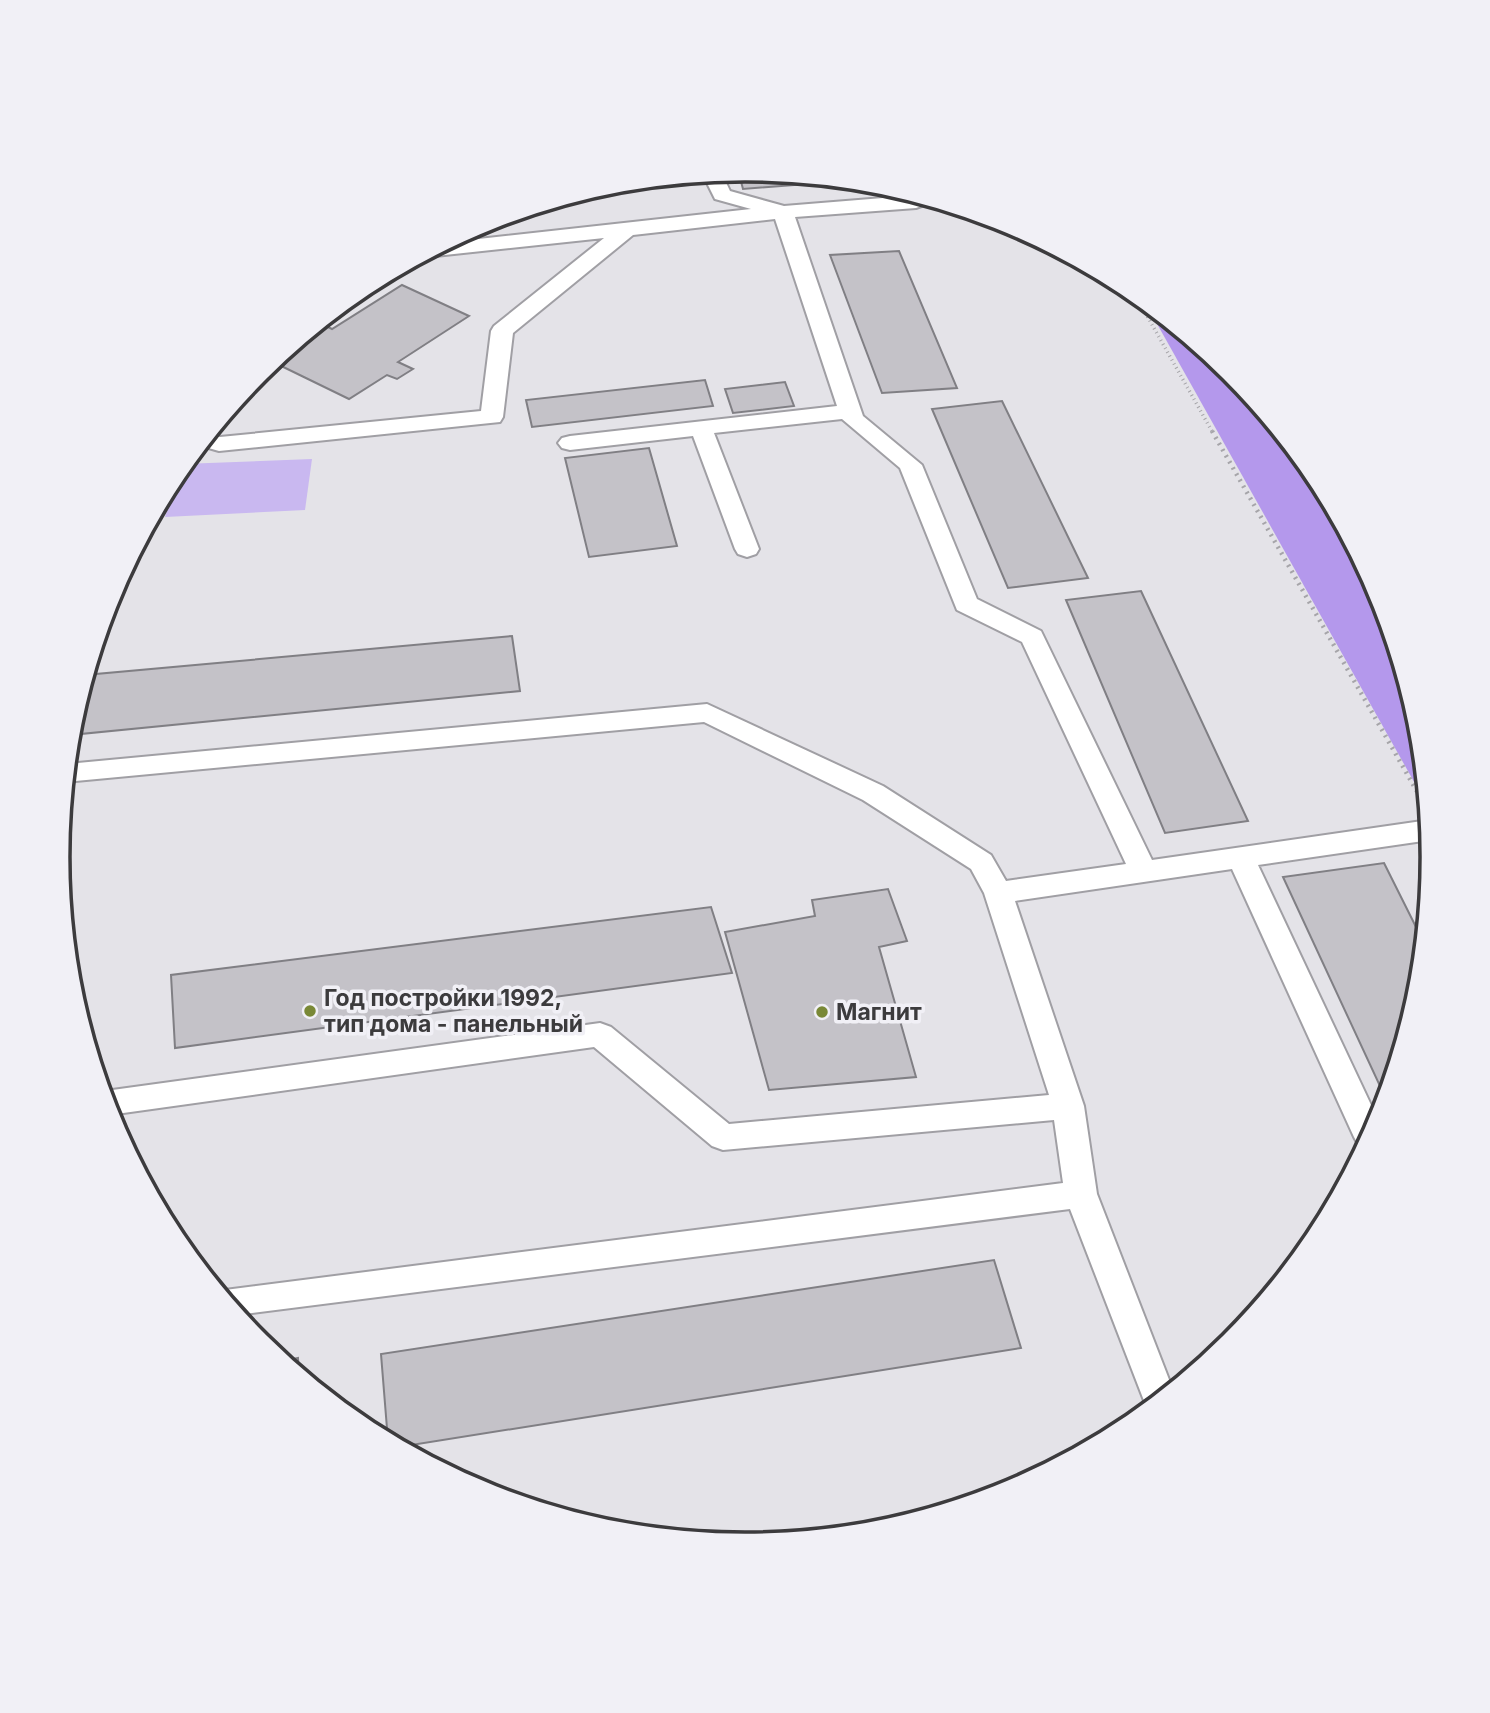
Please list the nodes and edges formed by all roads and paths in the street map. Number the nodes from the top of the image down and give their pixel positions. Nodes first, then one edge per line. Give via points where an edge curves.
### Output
1 (716, 182) edge
2 (910, 202) edge
3 (783, 212) junction
4 (626, 230) junction
5 (452, 248) edge
6 (1146, 314) edge
7 (850, 411) junction
8 (701, 428) junction
9 (212, 442) edge
10 (570, 443) dead end
11 (747, 549) dead end
12 (75, 773) edge
13 (1417, 791) edge
14 (1419, 832) edge
15 (1241, 858) junction
16 (1144, 872) junction
17 (998, 893) junction
18 (116, 1101) edge
19 (1068, 1106) junction
20 (1364, 1125) edge
21 (1081, 1194) junction
22 (237, 1301) edge
23 (1156, 1392) edge

1 - 3 lane via 722,195
2 - 3 lane
3 - 4 lane
3 - 7 lane
4 - 5 lane
4 - 9 lane via 502,331 492,417
6 - 13 path
7 - 8 lane
7 - 16 lane via 853,419 910,465 966,604 1032,637
8 - 10 lane
8 - 11 lane
12 - 17 lane via 707,713 873,793 981,862
14 - 15 lane
15 - 16 lane
15 - 20 lane
16 - 17 lane
17 - 19 lane
18 - 19 lane via 600,1035 723,1137
19 - 21 lane
21 - 22 lane
21 - 23 lane

